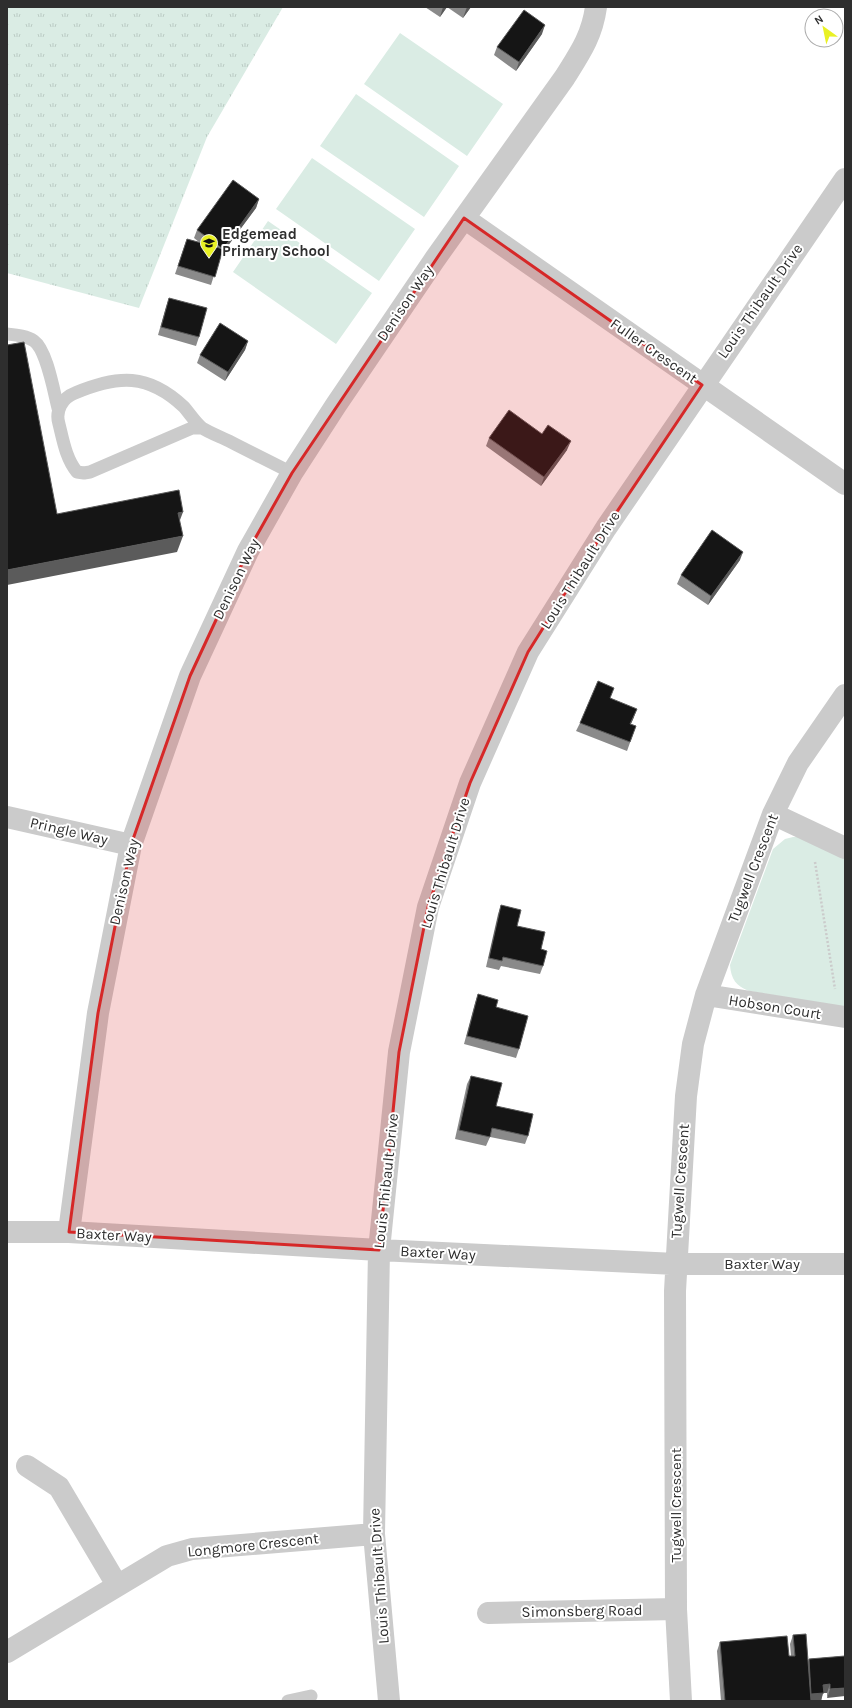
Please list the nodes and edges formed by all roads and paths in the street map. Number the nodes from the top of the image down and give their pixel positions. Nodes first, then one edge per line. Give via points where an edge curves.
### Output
1 (596, 7) edge
2 (845, 179) edge
3 (464, 218) junction
4 (7, 334) edge
5 (702, 385) junction
6 (58, 408) junction
7 (202, 428) junction
8 (292, 473) junction
9 (845, 484) edge
10 (845, 695) edge
11 (773, 814) junction
12 (7, 817) edge
13 (810, 830) junction
14 (131, 845) junction
15 (845, 848) edge
16 (706, 995) junction
17 (842, 1017) edge
18 (7, 1232) edge
19 (69, 1232) junction
20 (379, 1250) junction
21 (676, 1264) junction
22 (845, 1264) edge
23 (27, 1466) dead end
24 (374, 1534) junction
25 (117, 1585) junction
26 (676, 1609) junction
27 (488, 1612) dead end
28 (7, 1652) edge
29 (311, 1696) dead end
30 (288, 1701) edge
31 (389, 1701) edge
32 (681, 1701) edge

1 - 3 street, Denison Way via 594,25 581,52
2 - 5 street, Louis Thibault Drive
3 - 5 street, Fuller Crescent
3 - 8 street, Denison Way
4 - 6 lane via 34,341 39,346
5 - 9 street, Fuller Crescent
5 - 20 street, Louis Thibault Drive via 606,528 528,652 470,783 428,907 399,1052
6 - 7 lane via 64,399 72,394 120,379 146,383 158,388 184,408
6 - 7 lane via 57,417 68,458 77,472 84,473 192,428
7 - 8 lane
8 - 14 street, Denison Way via 248,551 190,676
10 - 11 street, Tugwell Crescent via 798,763
11 - 13 street
11 - 16 street, Tugwell Crescent
12 - 14 street, Pringle Way
13 - 15 street
13 - 17 path
14 - 19 street, Denison Way via 98,1013
16 - 17 street, Hobson Court
16 - 21 street, Tugwell Crescent via 693,1044 686,1096
18 - 19 street, Baxter Way
19 - 20 street, Baxter Way
20 - 21 street, Baxter Way
20 - 24 street, Louis Thibault Drive
21 - 22 street, Baxter Way
21 - 26 street, Tugwell Crescent
23 - 25 street via 59,1487
24 - 25 street, Longmore Crescent via 192,1549 167,1556
24 - 31 street, Louis Thibault Drive
25 - 28 street, Longmore Crescent
26 - 27 street, Simonsberg Road
26 - 32 street, Tugwell Crescent
29 - 30 lane

